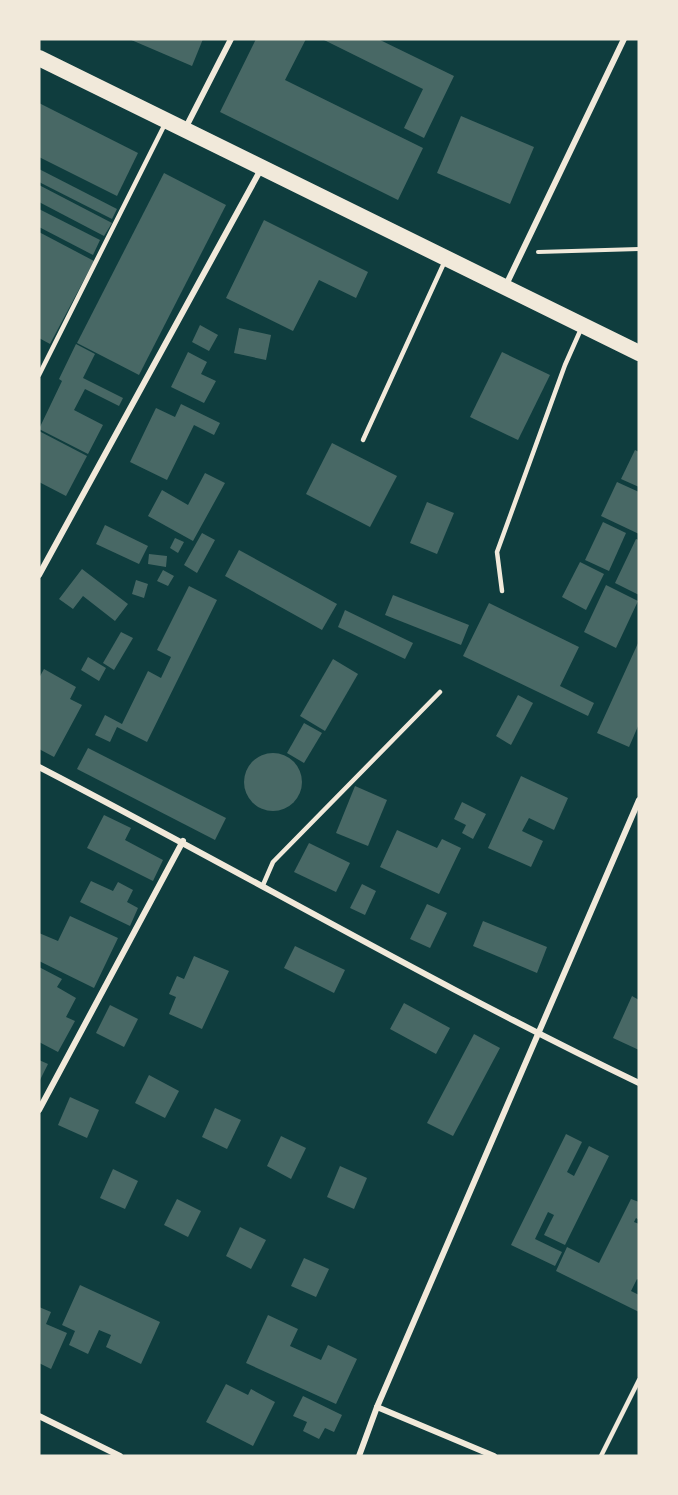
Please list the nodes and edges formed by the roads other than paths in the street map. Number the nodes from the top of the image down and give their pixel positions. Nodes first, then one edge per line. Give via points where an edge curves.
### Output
1 (231, 39) edge
2 (624, 39) edge
3 (39, 58) edge
4 (166, 122) junction
5 (184, 131) junction
6 (261, 168) junction
7 (446, 260) junction
8 (504, 288) junction
9 (582, 327) junction
10 (639, 353) edge
11 (39, 375) edge
12 (363, 440) dead end
13 (39, 575) edge
14 (502, 591) dead end
15 (440, 692) dead end
16 (39, 767) edge
17 (639, 800) edge
18 (183, 841) junction
19 (263, 885) junction
20 (538, 1035) junction
21 (639, 1083) edge
22 (39, 1110) edge
23 (639, 1380) edge
24 (377, 1407) junction
25 (39, 1416) edge
26 (120, 1456) edge
27 (359, 1456) edge
28 (494, 1456) edge
29 (601, 1456) edge

1 - 5 street
2 - 8 street
3 - 4 highway
4 - 5 highway
4 - 11 lane
5 - 6 highway
6 - 7 highway
6 - 13 street
7 - 8 highway
7 - 12 lane
8 - 9 highway
9 - 10 highway
9 - 14 lane via 497,552
15 - 19 lane via 273,862
16 - 18 street
17 - 20 street
18 - 19 street
18 - 22 street
19 - 20 street
20 - 21 street
20 - 24 street
23 - 29 lane
24 - 27 street
24 - 28 street
25 - 26 street

